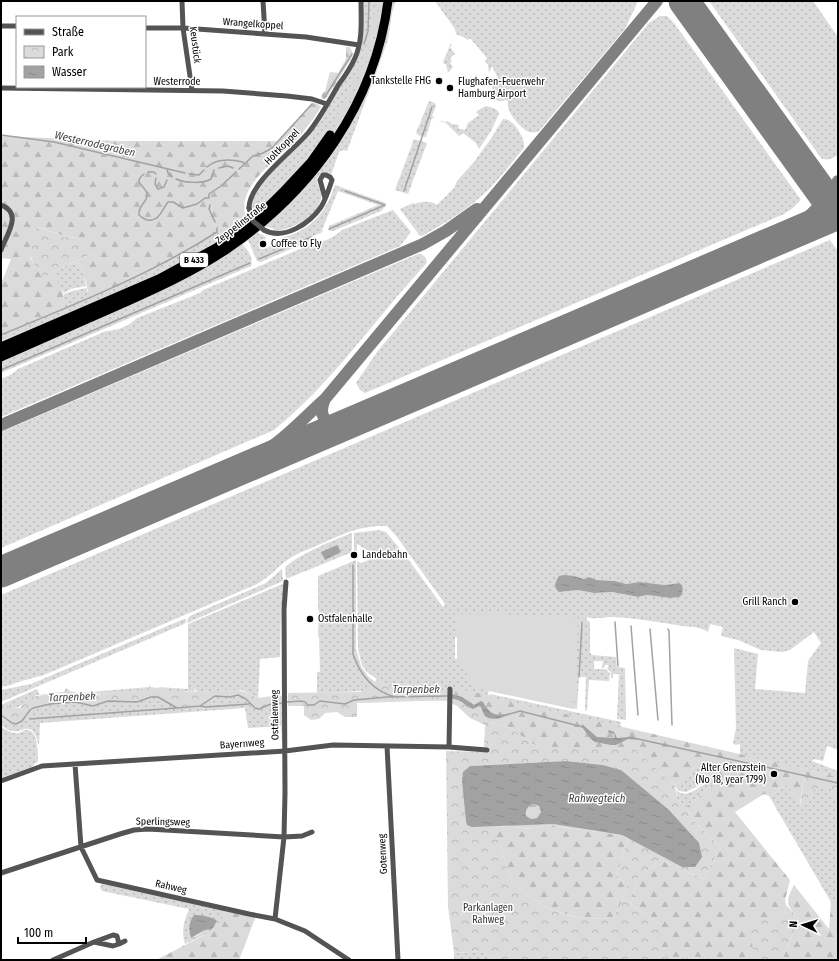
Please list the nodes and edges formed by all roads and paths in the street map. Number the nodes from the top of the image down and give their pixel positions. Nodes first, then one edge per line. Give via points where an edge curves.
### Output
1 (182, 1) edge
2 (263, 1) edge
3 (361, 1) edge
4 (388, 1) edge
5 (1, 26) edge
6 (16, 26) edge
7 (146, 28) edge
8 (183, 28) junction
9 (264, 34) junction
10 (360, 45) junction
11 (1, 88) edge
12 (192, 90) junction
13 (327, 104) junction
14 (330, 135) tunnel mouth
15 (325, 198) dead end
16 (1, 204) edge
17 (1, 250) edge
18 (1, 347) edge
19 (1, 357) edge
20 (286, 582) dead end
21 (450, 691) dead end
22 (387, 746) junction
23 (449, 747) junction
24 (487, 750) dead end
25 (285, 751) junction
26 (75, 764) junction
27 (1, 781) edge
28 (312, 832) dead end
29 (284, 836) junction
30 (81, 846) junction
31 (1, 873) edge
32 (275, 919) junction
33 (125, 941) dead end
34 (94, 942) junction
35 (119, 944) junction
36 (53, 960) edge
37 (349, 960) edge
38 (398, 960) edge

1 - 8 street, Keustück
2 - 9 street
3 - 10 street, Holtkoppel
4 - 19 highway, Zeppelinstraße / B 433 via 376,57 353,112 319,164 280,207 227,249 185,274
5 - 6 street
7 - 8 street, Wrangelkoppel
8 - 9 street, Wrangelkoppel
8 - 12 street, Keustück
9 - 10 street, Wrangelkoppel
10 - 13 street, Holtkoppel via 355,59
11 - 12 street, Westerrode
12 - 13 street, Westerrode via 287,96
13 - 15 street, Holtkoppel, bridge via 300,142 258,185 251,197 249,208 253,221 264,230 274,234 283,233 299,226 315,214
14 - 18 highway, Zeppelinstraße / B 433 via 311,162 284,192 259,216 216,248 159,279
16 - 17 street via 8,207 13,214
20 - 25 street, Ostfalenweg
21 - 23 street
22 - 23 street, Bayernweg
22 - 25 street, Bayernweg via 332,746
22 - 38 street, Gotenweg
23 - 24 street, Bayernweg
25 - 26 street, Bayernweg
25 - 29 street, Ostfalenweg
26 - 27 street, Bayernweg via 40,767
26 - 30 street, Rahweg
28 - 29 street, Sperlingsweg via 302,836
29 - 30 street, Sperlingsweg via 141,829
29 - 32 street, Ostfalenweg
30 - 31 street, Sperlingsweg
30 - 32 street, Rahweg via 99,881
32 - 37 street, Rahweg via 305,931
33 - 35 street
34 - 35 street via 113,946
34 - 35 street via 113,934 117,936
34 - 36 street

